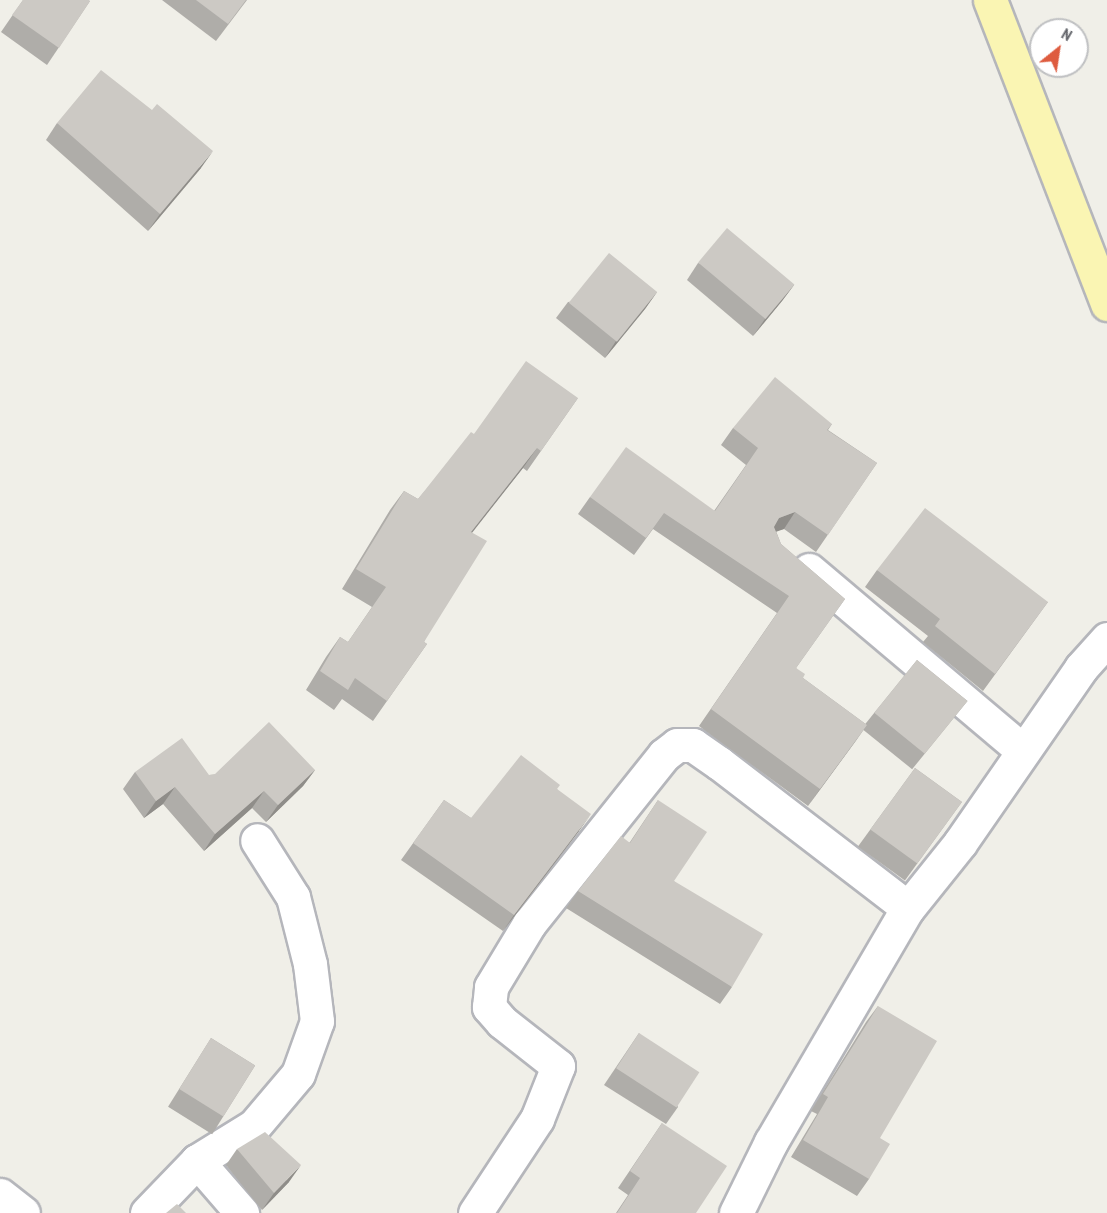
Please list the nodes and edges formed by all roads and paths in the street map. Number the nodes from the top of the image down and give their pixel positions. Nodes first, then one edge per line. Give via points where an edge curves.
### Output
1 (990, 0) edge
2 (1107, 304) edge
3 (781, 547) edge
4 (1107, 639) edge
5 (1023, 751) junction
6 (257, 840) dead end
7 (908, 908) junction
8 (197, 1161) junction
9 (0, 1195) edge
10 (23, 1213) edge
11 (147, 1213) edge
12 (242, 1213) edge
13 (475, 1213) edge
14 (736, 1213) edge

1 - 2 main road
3 - 5 street
4 - 5 street via 1081,668
5 - 7 street via 960,843
6 - 8 street via 292,897 310,964 317,1021 298,1074 261,1118
7 - 13 street via 719,763 693,745 677,745 664,755 529,924 491,987 489,1006 502,1022 558,1066 537,1119
7 - 14 street via 771,1142
8 - 11 street
8 - 12 street
9 - 10 street

